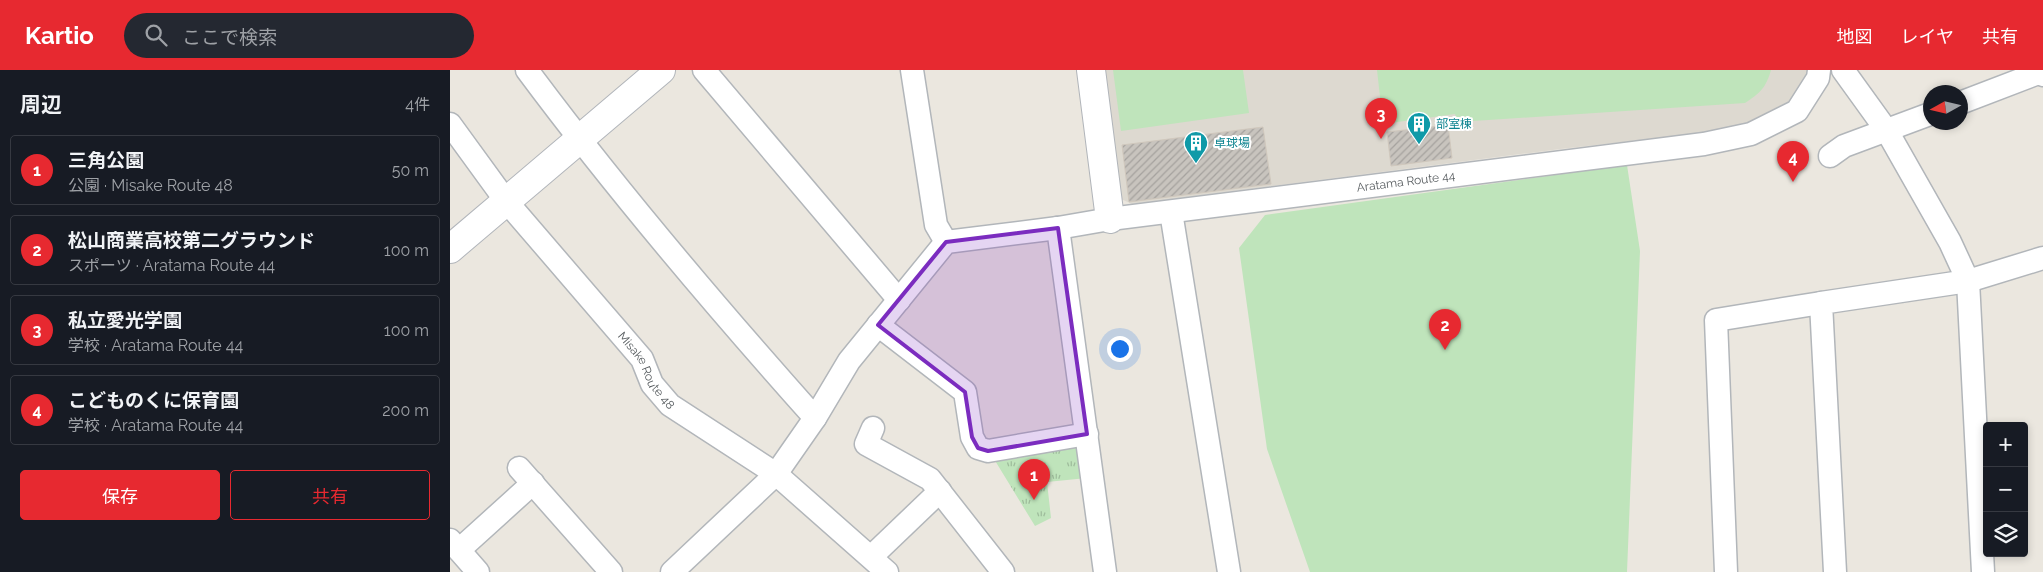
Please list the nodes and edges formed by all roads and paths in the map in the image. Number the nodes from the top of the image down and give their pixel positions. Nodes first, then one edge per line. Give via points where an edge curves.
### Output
1 (527, 70) edge
2 (661, 70) edge
3 (704, 70) edge
4 (912, 70) edge
5 (1091, 70) edge
6 (1819, 70) edge
7 (1843, 70) edge
8 (2043, 75) edge
9 (1968, 99) edge
10 (1923, 117) edge
11 (450, 124) edge
12 (1887, 131) junction
13 (579, 140) junction
14 (1830, 156) dead end
15 (506, 201) junction
16 (1170, 212) junction
17 (1110, 219) junction
18 (1058, 228) junction
19 (946, 242) junction
20 (450, 249) edge
21 (2043, 258) edge
22 (1968, 281) junction
23 (899, 300) junction
24 (1821, 303) junction
25 (878, 325) junction
26 (815, 418) junction
27 (873, 428) dead end
28 (1086, 434) junction
29 (776, 474) junction
30 (940, 491) junction
31 (454, 545) edge
32 (879, 565) edge
33 (478, 572) edge
34 (611, 572) edge
35 (672, 572) edge
36 (1003, 572) edge
37 (1105, 572) edge
38 (1229, 572) edge
39 (1726, 572) edge
40 (1835, 572) edge
41 (1983, 572) edge

1 - 13 street
2 - 13 street
3 - 23 street
4 - 19 street via 936,226
5 - 17 street
6 - 16 street, Aratama Route 44 via 1818,78 1797,111 1751,134 1704,144
7 - 12 street
8 - 9 street via 2041,72
10 - 12 street
11 - 15 street, Misake Route 48
12 - 14 street via 1844,146
12 - 22 street via 1950,242
13 - 15 street
13 - 26 street via 751,347
15 - 20 street
15 - 29 street, Misake Route 48 via 642,359 652,384 670,405
16 - 17 street, Aratama Route 44
16 - 38 street
17 - 18 street, Aratama Route 44
18 - 19 street, Aratama Route 44
18 - 28 street
19 - 23 street
21 - 22 street
22 - 24 street
22 - 41 street
23 - 25 street
24 - 39 street via 1716,320
24 - 40 street
25 - 26 street via 849,361
25 - 28 street via 965,392 972,437 978,448 988,451
26 - 29 street
27 - 30 street via 866,444 930,480
28 - 37 street
29 - 32 street, Misake Route 48
29 - 35 street
30 - 32 street
30 - 36 street
31 - 33 street
31 - 34 street via 526,476

